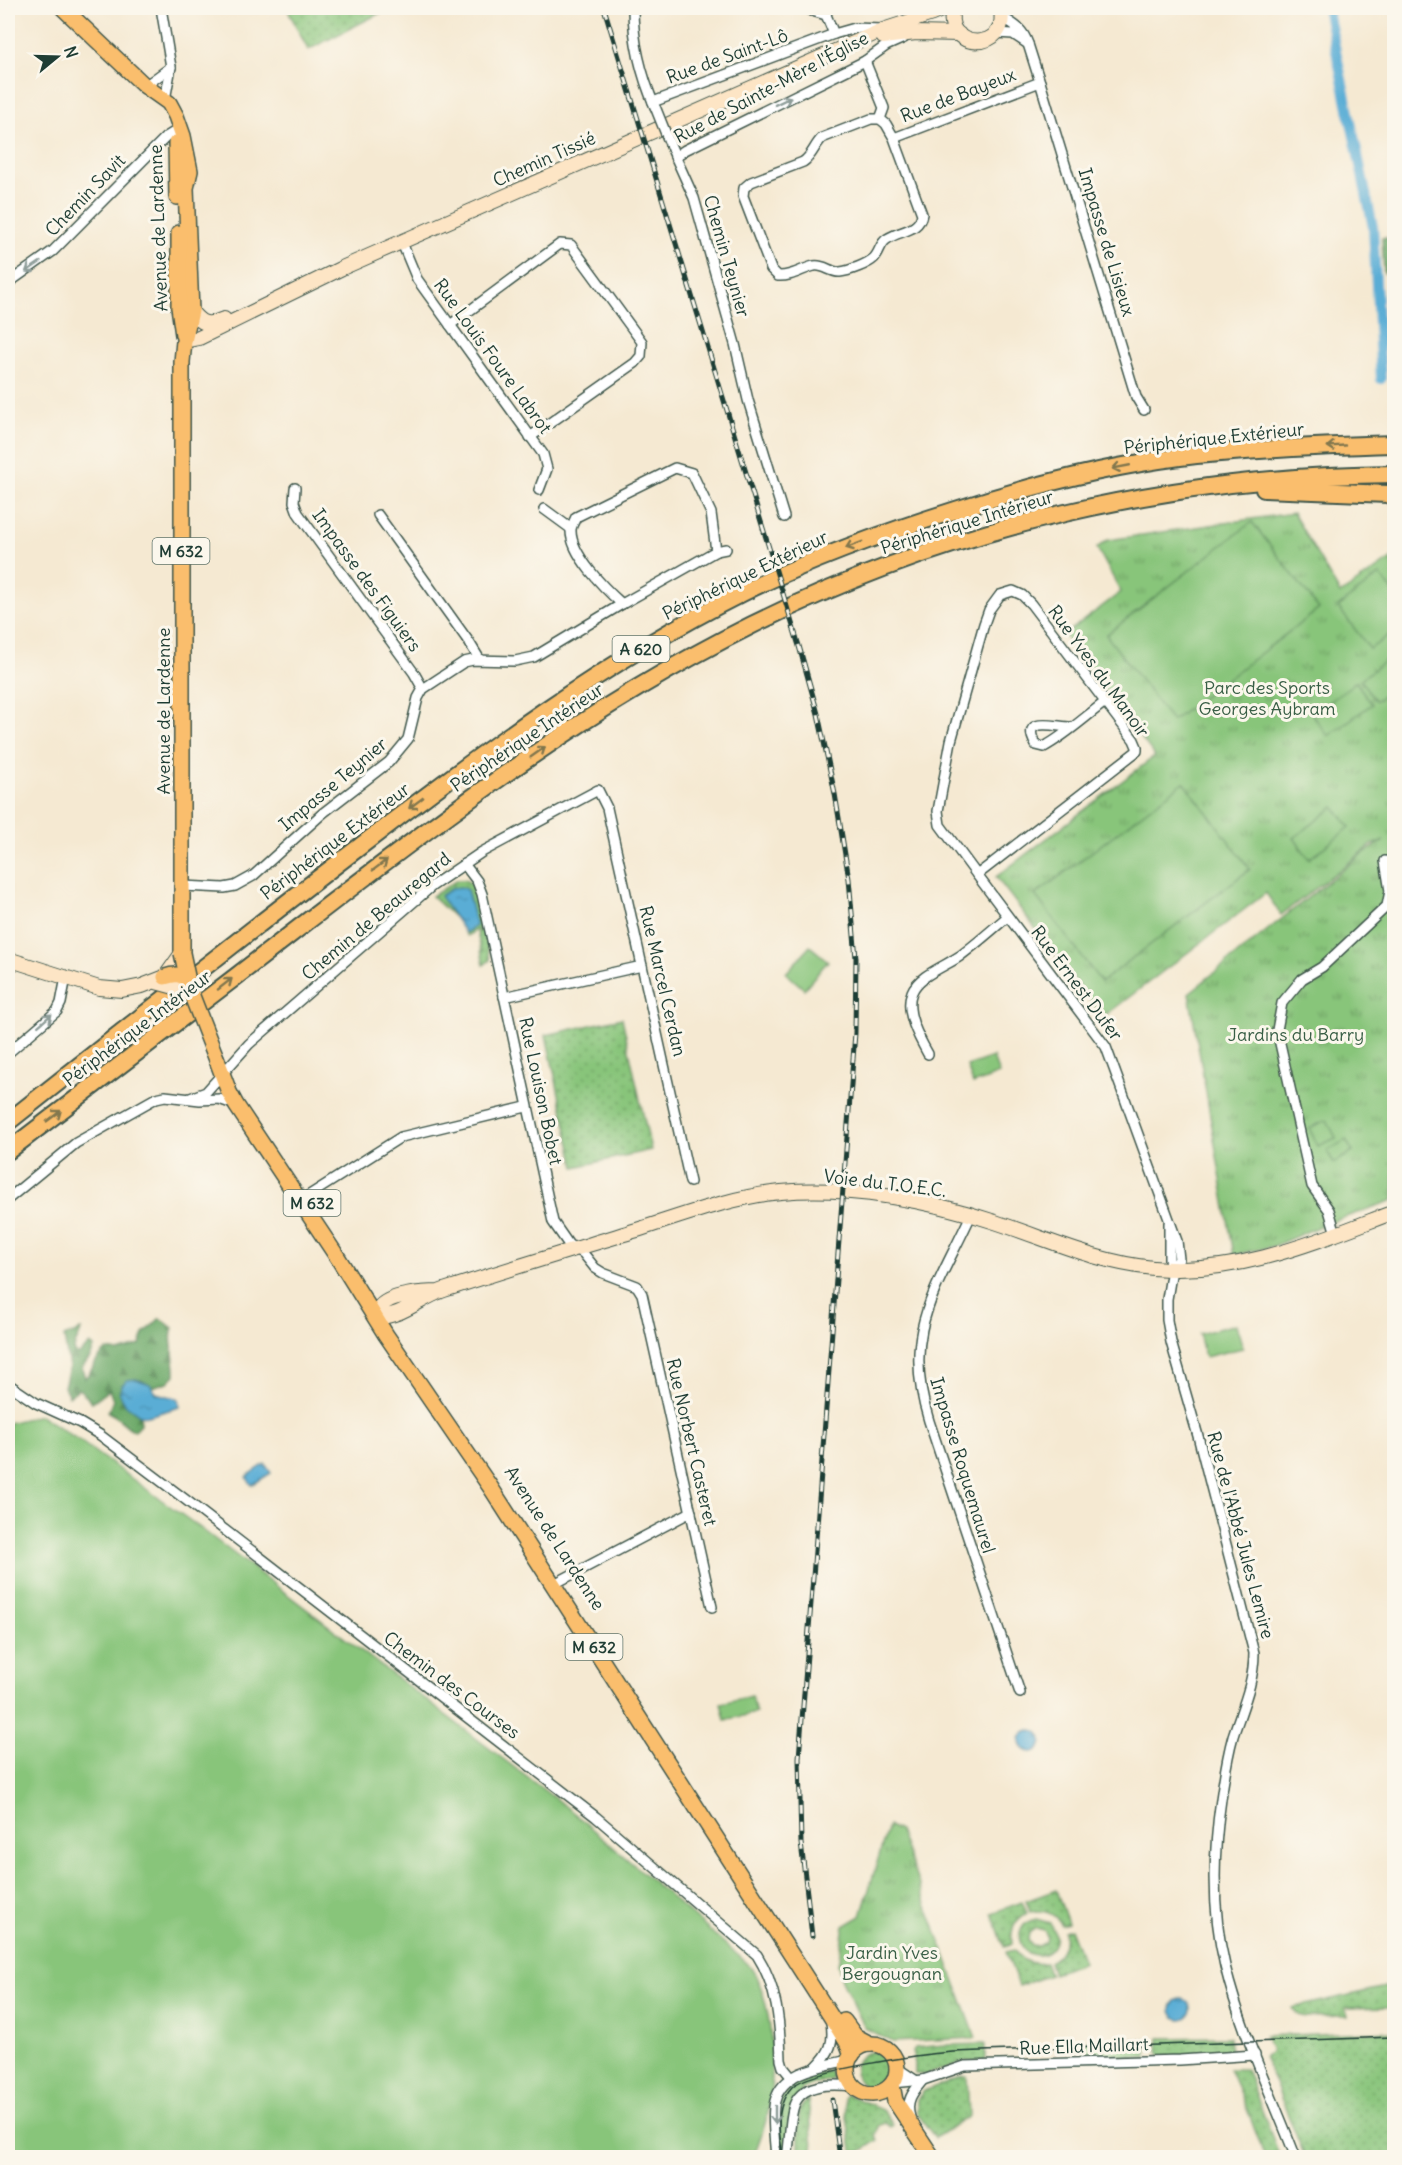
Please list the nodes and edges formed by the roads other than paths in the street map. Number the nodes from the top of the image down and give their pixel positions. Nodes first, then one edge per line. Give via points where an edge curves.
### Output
1 (63, 8) edge
2 (161, 8) edge
3 (633, 8) edge
4 (807, 8) edge
5 (946, 8) edge
6 (953, 8) edge
7 (827, 11) edge
8 (1001, 12) edge
9 (920, 17) edge
10 (883, 30) junction
11 (996, 33) junction
12 (834, 34) junction
13 (958, 34) junction
14 (860, 41) junction
15 (1028, 44) junction
16 (865, 61) junction
17 (171, 67) junction
18 (1040, 82) junction
19 (145, 86) junction
20 (165, 100) junction
21 (654, 106) junction
22 (880, 119) junction
23 (178, 134) junction
24 (894, 138) junction
25 (674, 153) junction
26 (402, 243) junction
27 (8, 283) edge
28 (191, 311) junction
29 (245, 314) junction
30 (450, 325) junction
31 (184, 341) junction
32 (1144, 410) dead end
33 (530, 436) junction
34 (1395, 444) edge
35 (1395, 474) edge
36 (1230, 485) junction
37 (296, 488) dead end
38 (539, 490) dead end
39 (1395, 496) edge
40 (544, 509) dead end
41 (378, 515) dead end
42 (784, 517) dead end
43 (570, 528) junction
44 (622, 604) junction
45 (480, 660) junction
46 (423, 689) junction
47 (1105, 702) junction
48 (1072, 727) dead end
49 (598, 790) joint
50 (1385, 861) dead end
51 (464, 864) junction
52 (976, 875) junction
53 (183, 886) junction
54 (1007, 917) junction
55 (182, 953) junction
56 (8, 959) edge
57 (642, 966) junction
58 (66, 977) junction
59 (160, 979) junction
60 (190, 989) junction
61 (504, 997) junction
62 (8, 1053) edge
63 (928, 1054) dead end
64 (228, 1087) junction
65 (190, 1098) junction
66 (526, 1107) junction
67 (8, 1122) edge
68 (8, 1151) edge
69 (690, 1182) dead end
70 (8, 1199) edge
71 (304, 1199) junction
72 (1395, 1212) edge
73 (971, 1215) junction
74 (1336, 1234) junction
75 (576, 1249) junction
76 (1172, 1269) junction
77 (637, 1286) joint
78 (381, 1313) junction
79 (8, 1384) edge
80 (691, 1512) junction
81 (557, 1583) junction
82 (712, 1607) dead end
83 (1020, 1693) dead end
84 (830, 2014) junction
85 (870, 2044) junction
86 (1255, 2055) junction
87 (850, 2058) junction
88 (816, 2067) junction
89 (792, 2078) junction
90 (894, 2078) junction
91 (919, 2080) junction
92 (854, 2086) junction
93 (878, 2094) junction
94 (912, 2126) junction
95 (776, 2157) edge
96 (787, 2157) edge
97 (923, 2157) edge
98 (933, 2157) edge
99 (1296, 2157) edge

1 - 19 main road, Avenue de Lardenne / M 632
2 - 17 street
3 - 21 street, Chemin Teynier via 634,32
4 - 7 street
5 - 9 street, Chemin Tissié
6 - 13 street via 952,21
7 - 12 street
8 - 11 street
8 - 15 street, Rue de Bayeux via 1024,32
9 - 10 street, Chemin Tissié
9 - 13 street, Chemin Tissié
9 - 14 street, Chemin Tissié
9 - 16 street, Rue de Sainte-Mère l'Église
10 - 12 street, Rue de Saint-Lô via 855,28
10 - 14 street, Chemin Tissié
11 - 13 street, Chemin Tissié via 978,42
11 - 15 street, Rue de Bayeux via 1013,34
12 - 21 street, Rue de Saint-Lô
14 - 26 street, Chemin Tissié
15 - 18 street, Rue de Bayeux
16 - 22 street via 884,108
25 -> 16 street, Rue de Sainte-Mère l'Église
17 - 19 street
17 - 20 street
18 - 24 street, Rue de Bayeux
18 - 32 street, Impasse de Lisieux via 1136,397
19 - 20 main road, Avenue de Lardenne / M 632
19 - 23 main road, Avenue de Lardenne / M 632
20 - 23 main road, Avenue de Lardenne / M 632 via 174,110
21 - 25 street, Chemin Teynier, bridge
22 - 24 street
22 - 24 street, Rue de Bayeux via 822,138 803,162 744,188 743,196 771,269 778,276 787,277 815,266 844,272 873,259 888,237 921,222 922,214
23 -> 27 street, Chemin Savit via 157,146 54,251
23 - 28 main road, Avenue de Lardenne / M 632 via 190,171 186,209
23 - 31 main road, Avenue de Lardenne / M 632 via 178,307
25 - 42 street, Chemin Teynier via 694,198
26 - 29 street, Chemin Tissié
26 - 30 street, Rue Louis Foure Labrot via 417,279
28 - 29 street, Chemin Tissié via 199,321 208,324 239,312
28 - 31 main road, Avenue de Lardenne / M 632
29 - 31 street, Chemin Tissié via 199,338
30 - 33 street, Rue Louis Foure Labrot
30 - 33 street via 560,244 571,245 642,342 641,356 635,363
31 - 53 main road, Avenue de Lardenne / M 632
33 - 38 street, Rue Louis Foure Labrot via 543,454 547,469
34 -> 67 highway, Périphérique Extérieur / A 620 via 1232,452 1086,474 988,499 882,534 743,592 662,636 536,716 423,797
35 - 36 highway, Périphérique Intérieur / A 620 via 1309,476
36 - 39 highway
68 -> 36 highway, Périphérique Intérieur / A 620 via 462,804 630,692 692,657 801,602 949,544 1068,511 1167,492
37 - 46 street, Impasse des Figuiers via 294,502 298,513
40 - 43 street
41 - 45 street
43 - 44 street via 572,541 598,582
43 - 44 street via 576,517 675,468 692,473 711,513 721,550
44 - 45 street via 534,657
45 - 46 street via 464,662
46 - 53 street, Impasse Teynier via 408,739 400,749 253,876 224,888
47 - 48 street
47 - 52 street, Rue Yves du Manoir via 1134,740 1137,752
47 - 52 street, Rue Yves du Manoir via 1031,604 1018,592 999,595 984,624 959,708 938,811 940,825
49 - 51 street, Chemin de Beauregard
49 - 57 street, Rue Marcel Cerdan via 608,808
50 - 74 street via 1388,906 1322,967 1302,979 1282,1003 1277,1029 1312,1186 1329,1210
51 - 61 street, Rue Louison Bobet via 482,894
51 - 64 street, Chemin de Beauregard via 432,886 249,1044 232,1061
52 - 54 street, Rue Ernest Dufer
53 - 55 main road, Avenue de Lardenne / M 632
54 - 63 street via 921,981 912,992 910,1010
54 - 76 street, Rue Ernest Dufer via 1107,1047 1178,1241 1179,1259
55 - 59 street
55 - 60 main road, Avenue de Lardenne, bridge
56 - 58 street
57 - 61 street
57 - 69 street, Rue Marcel Cerdan
58 - 59 street via 99,988 129,990
62 -> 58 street via 57,1011
59 - 60 main road, bridge via 185,976
60 - 64 main road, Avenue de Lardenne, bridge
61 - 66 street, Rue Louison Bobet
64 - 65 street
64 - 65 street via 200,1100
64 - 71 main road, Avenue de Lardenne / M 632
65 - 70 street via 156,1098 89,1135
66 - 71 street via 401,1137
66 - 75 street, Rue Louison Bobet via 553,1222
71 - 78 main road, Avenue de Lardenne / M 632
72 - 74 street, Voie du T.O.E.C.
73 - 75 street, Voie du T.O.E.C. via 880,1197 819,1191 778,1193 726,1201
73 - 76 street, Voie du T.O.E.C. via 1075,1252
73 - 83 street, Impasse Roquemaurel via 926,1311 920,1333 918,1371 924,1404
74 - 76 street, Voie du T.O.E.C. via 1250,1263
75 - 77 street, Rue Louison Bobet via 603,1273
75 - 78 street, Voie du T.O.E.C.
76 - 86 street, Rue de l'Abbé Jules Lemire via 1167,1309 1171,1342 1254,1653 1253,1677 1222,1788 1215,1887 1225,1964
77 - 80 street, Rue Norbert Casteret via 642,1294
78 - 81 main road, Avenue de Lardenne / M 632
79 - 89 street, Chemin des Courses via 100,1435 167,1485 596,1817 757,1955 770,1981 779,2016 783,2067
80 - 81 street
80 - 82 street, Rue Norbert Casteret
81 - 84 main road, Avenue de Lardenne / M 632
81 - 85 main road, Avenue de Lardenne / M 632 via 853,2034
84 - 87 main road, Avenue de Lardenne / M 632 via 847,2042
84 - 88 street via 832,2046
85 - 87 main road
85 - 90 main road via 886,2048 896,2060
86 - 91 street, Rue Ella Maillart via 965,2066
86 - 99 street, Rue de l'Abbé Jules Lemire
87 - 88 street
87 - 92 main road via 848,2074
88 - 89 street
89 -> 95 street via 775,2102
90 - 91 street, Rue Ella Maillart
90 - 91 street
90 - 93 main road
90 - 94 main road via 895,2101
91 - 94 street via 908,2104
92 - 93 main road
92 - 96 street via 818,2086 801,2094 792,2109
93 - 97 main road
94 - 98 main road

